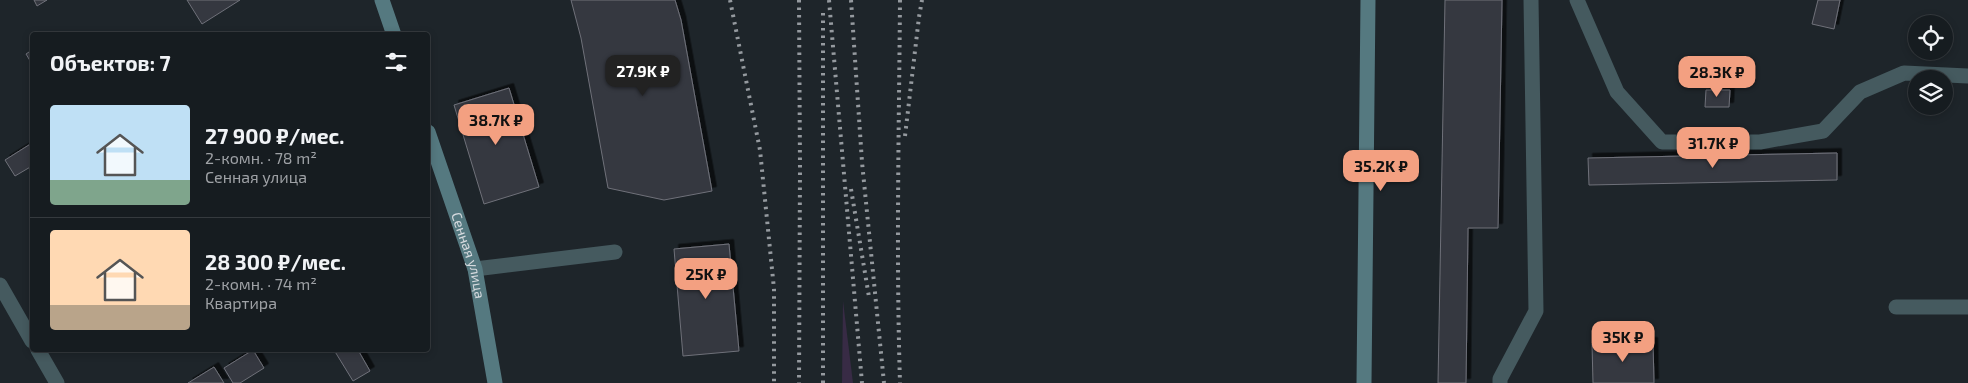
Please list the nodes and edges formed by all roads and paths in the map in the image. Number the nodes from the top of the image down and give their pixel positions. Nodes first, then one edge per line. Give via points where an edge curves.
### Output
1 (382, 0) edge
2 (1368, 0) edge
3 (1531, 0) edge
4 (1577, 0) edge
5 (393, 32) edge
6 (1968, 76) edge
7 (430, 138) edge
8 (615, 252) dead end
9 (475, 269) junction
10 (0, 285) edge
11 (1896, 307) dead end
12 (1968, 307) edge
13 (30, 338) edge
14 (39, 352) edge
15 (57, 383) edge
16 (495, 383) edge
17 (1364, 383) edge
18 (1500, 383) edge

1 - 5 main road
2 - 17 main road
3 - 18 street via 1536,310
4 - 6 street via 1617,92 1662,142 1760,142 1823,131 1860,92 1904,73
7 - 9 main road, Сенная улица
8 - 9 street
9 - 16 main road, Сенная улица
10 - 13 street
11 - 12 street
14 - 15 street

